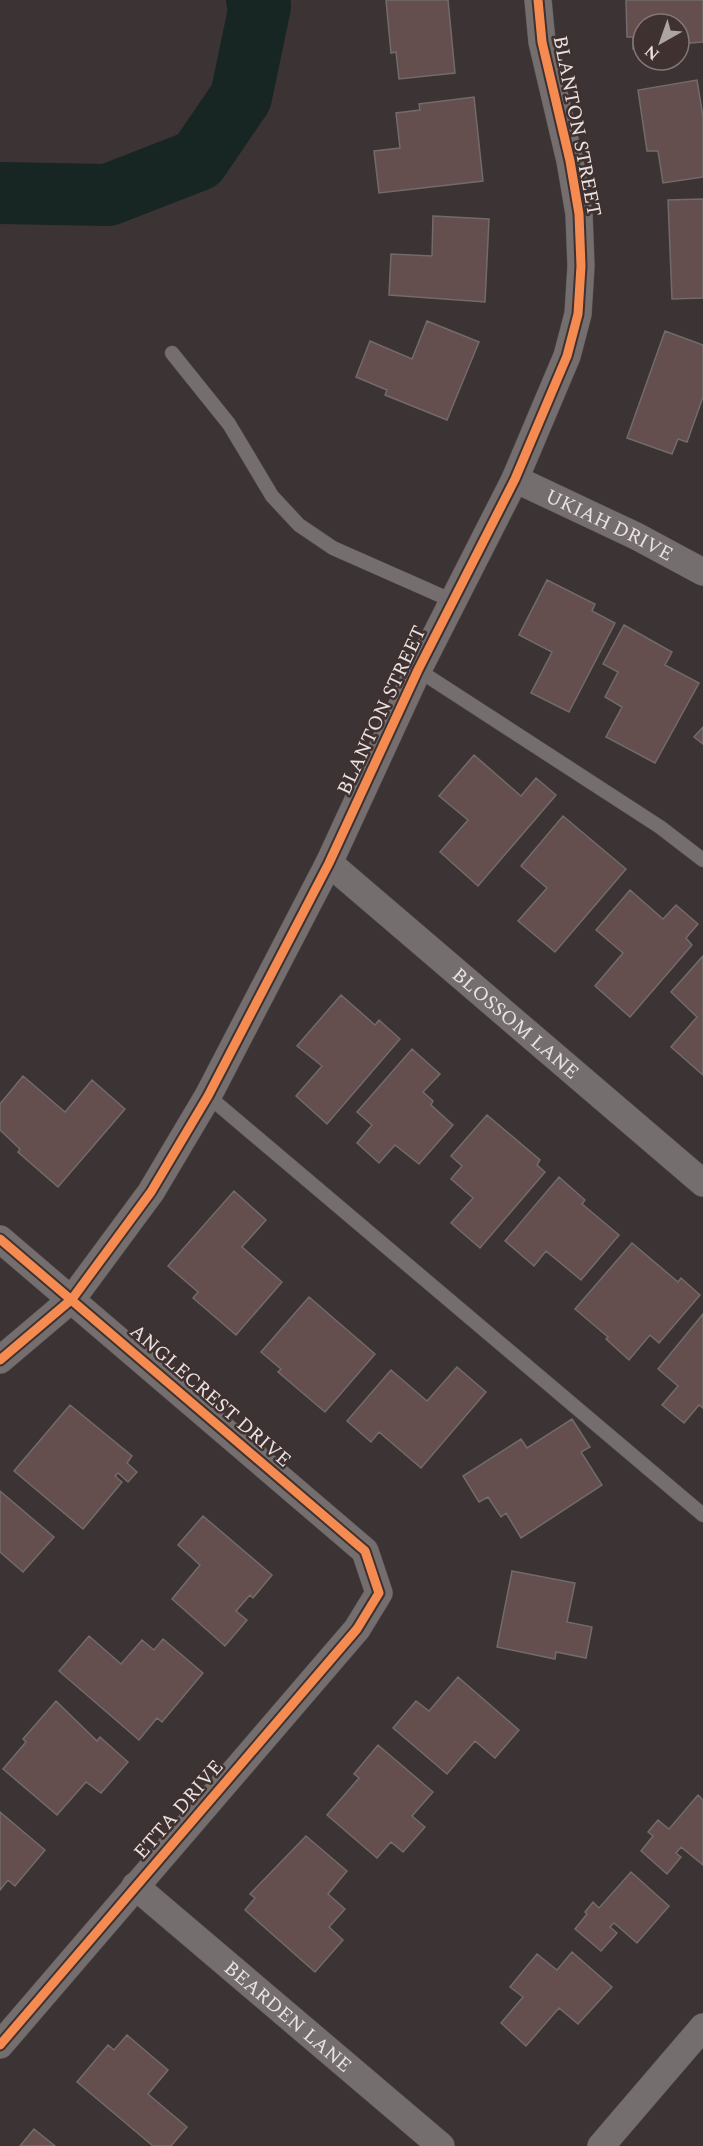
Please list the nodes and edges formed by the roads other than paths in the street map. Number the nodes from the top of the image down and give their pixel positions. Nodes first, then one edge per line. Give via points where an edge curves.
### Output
1 (538, 0) edge
2 (172, 354) dead end
3 (515, 479) junction
4 (703, 573) edge
5 (453, 601) junction
6 (418, 670) junction
7 (703, 860) edge
8 (329, 863) junction
9 (208, 1095) junction
10 (703, 1183) edge
11 (0, 1239) edge
12 (72, 1299) junction
13 (0, 1360) edge
14 (703, 1515) edge
15 (380, 1593) joint
16 (135, 1886) junction
17 (703, 2027) edge
18 (0, 2045) edge
19 (441, 2146) edge
20 (601, 2146) edge

1 - 3 street, BLANTON STREET via 542,42 579,214 581,266 578,314 567,356
2 - 5 lane via 229,424 272,496 299,525 333,548
3 - 4 street, UKIAH DRIVE via 636,536
3 - 5 street, BLANTON STREET
5 - 6 street, BLANTON STREET
6 - 7 lane via 660,826
6 - 8 street, BLANTON STREET
8 - 9 street, BLANTON STREET
8 - 10 street, BLOSSOM LANE
9 - 12 street, BLANTON STREET via 151,1192
9 - 14 lane
11 - 12 street, ANGLECREST DRIVE
12 - 13 street, BLANTON STREET
12 - 15 street, ANGLECREST DRIVE via 364,1551
15 - 16 street, ETTA DRIVE via 357,1629
16 - 18 street, ETTA DRIVE
16 - 19 street, BEARDEN LANE
17 - 20 street

